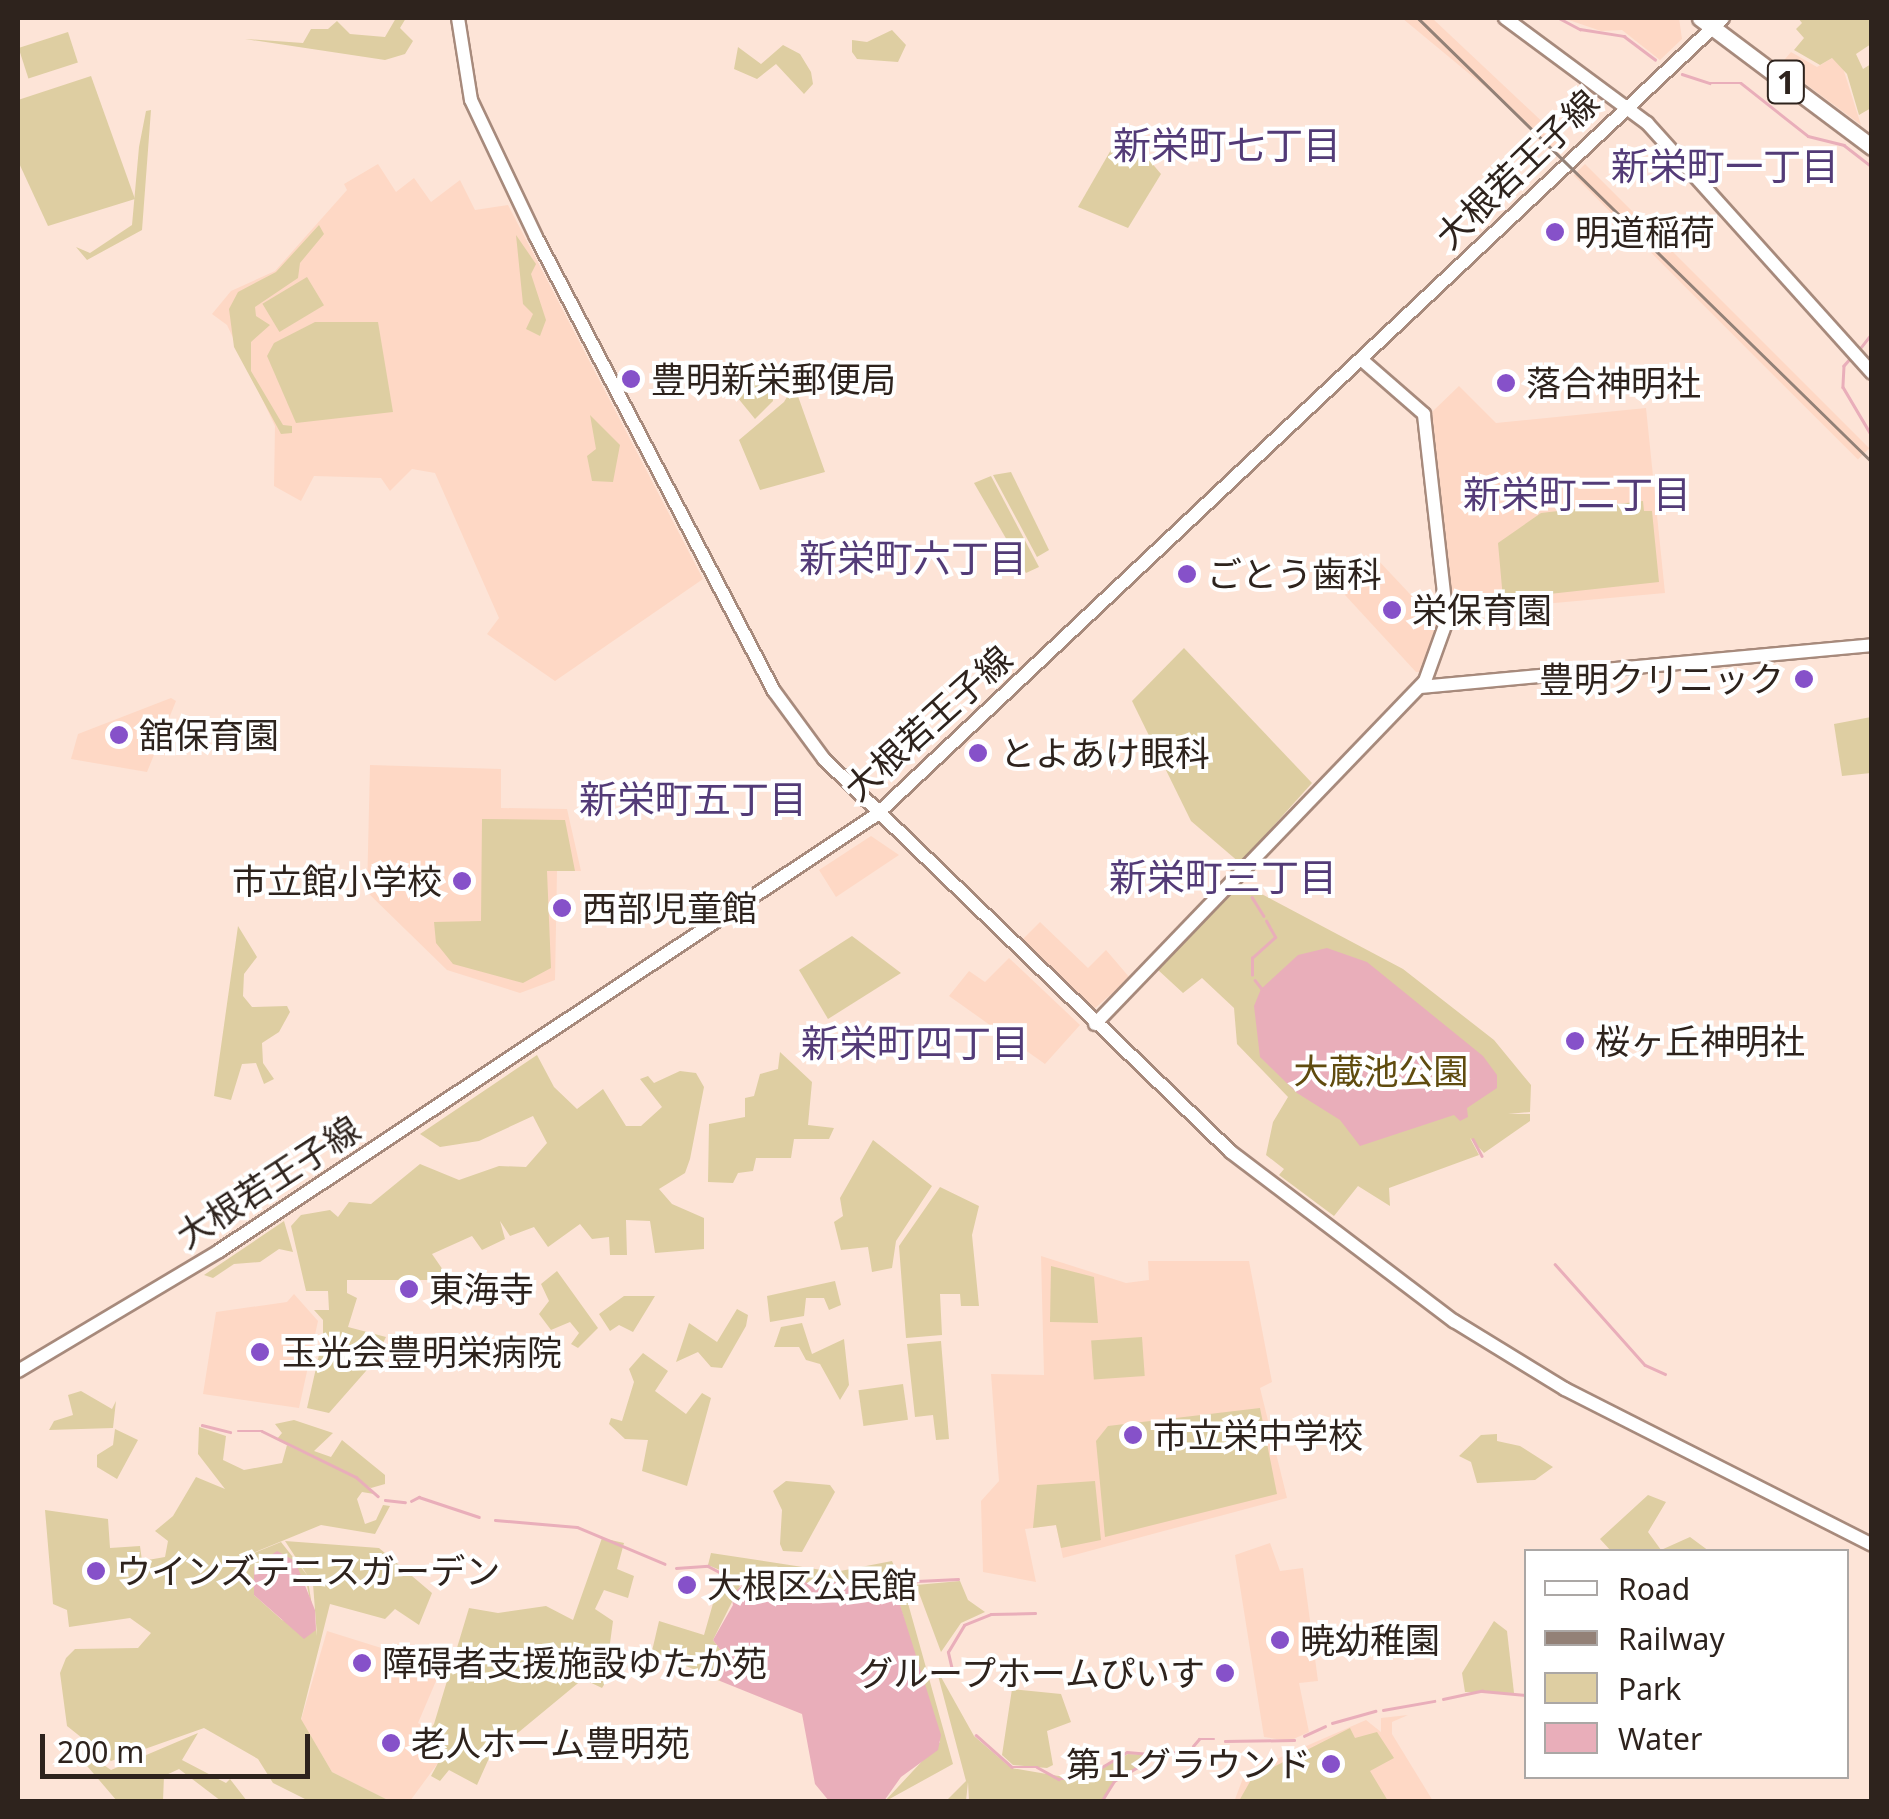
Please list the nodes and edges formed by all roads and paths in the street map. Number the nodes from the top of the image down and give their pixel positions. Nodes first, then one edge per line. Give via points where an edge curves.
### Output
1 (458, 18) edge
2 (1505, 18) edge
3 (1712, 21) edge
4 (1627, 106) junction
5 (1872, 146) edge
6 (1362, 360) junction
7 (1872, 372) edge
8 (1872, 645) edge
9 (1421, 687) junction
10 (876, 815) junction
11 (1095, 1024) junction
12 (18, 1371) edge
13 (1872, 1544) edge

1 - 10 street via 471,100 715,580 774,691
2 - 4 street
3 - 4 street, 大根若王子線
3 - 5 highway, 1
4 - 6 street, 大根若王子線
4 - 7 street
6 - 9 street via 1424,414 1447,620
6 - 10 street, 大根若王子線
8 - 9 street via 1434,691
9 - 11 street
10 - 11 street
10 - 12 street, 大根若王子線 via 156,1291
11 - 13 street via 1231,1152 1454,1321 1565,1389

